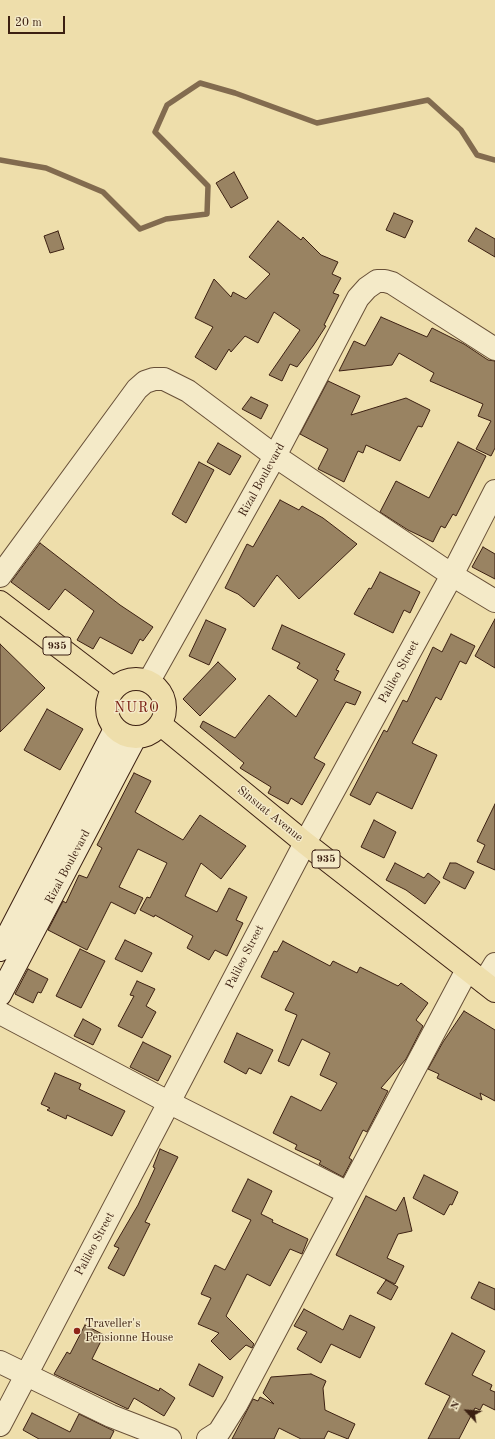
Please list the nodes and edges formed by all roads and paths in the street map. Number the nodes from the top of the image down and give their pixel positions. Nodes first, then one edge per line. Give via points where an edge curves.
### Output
1 (495, 349) edge
2 (275, 456) junction
3 (495, 491) edge
4 (0, 576) edge
5 (452, 576) junction
6 (495, 601) edge
7 (0, 602) edge
8 (148, 681) junction
9 (114, 689) junction
10 (160, 724) junction
11 (115, 729) junction
12 (135, 738) junction
13 (305, 843) junction
14 (0, 950) edge
15 (467, 970) junction
16 (491, 979) edge
17 (0, 995) edge
18 (0, 1013) edge
19 (170, 1103) junction
20 (348, 1193) junction
21 (0, 1362) edge
22 (26, 1376) junction
23 (0, 1425) edge
24 (170, 1439) edge
25 (208, 1439) edge

1 - 2 street, Rizal Boulevard via 402,289 384,281 377,281 358,298
2 - 4 street via 176,384 164,379 145,382 110,423
2 - 5 street
2 - 8 street, Rizal Boulevard
3 - 5 street, Palileo Street
5 - 6 street
5 - 13 street, Palileo Street
7 - 9 main road, 935
8 - 9 main road via 130,679
8 - 10 main road via 157,687 165,705 165,715
9 - 11 main road via 109,696 107,709 110,722
10 - 12 main road via 154,731
10 - 13 main road, Sinsuat Avenue / 935
11 - 12 main road via 121,734
11 - 14 street, Rizal Boulevard
12 - 17 street, Rizal Boulevard
13 - 15 main road, Sinsuat Avenue / 935
13 - 19 street, Palileo Street
15 - 16 main road, Sinsuat Avenue / 935
15 - 20 street
18 - 19 street
19 - 20 street
19 - 22 street, Palileo Street
20 - 25 street via 236,1405 219,1432
21 - 22 street
22 - 23 street, Palileo Street
22 - 24 street via 111,1416

